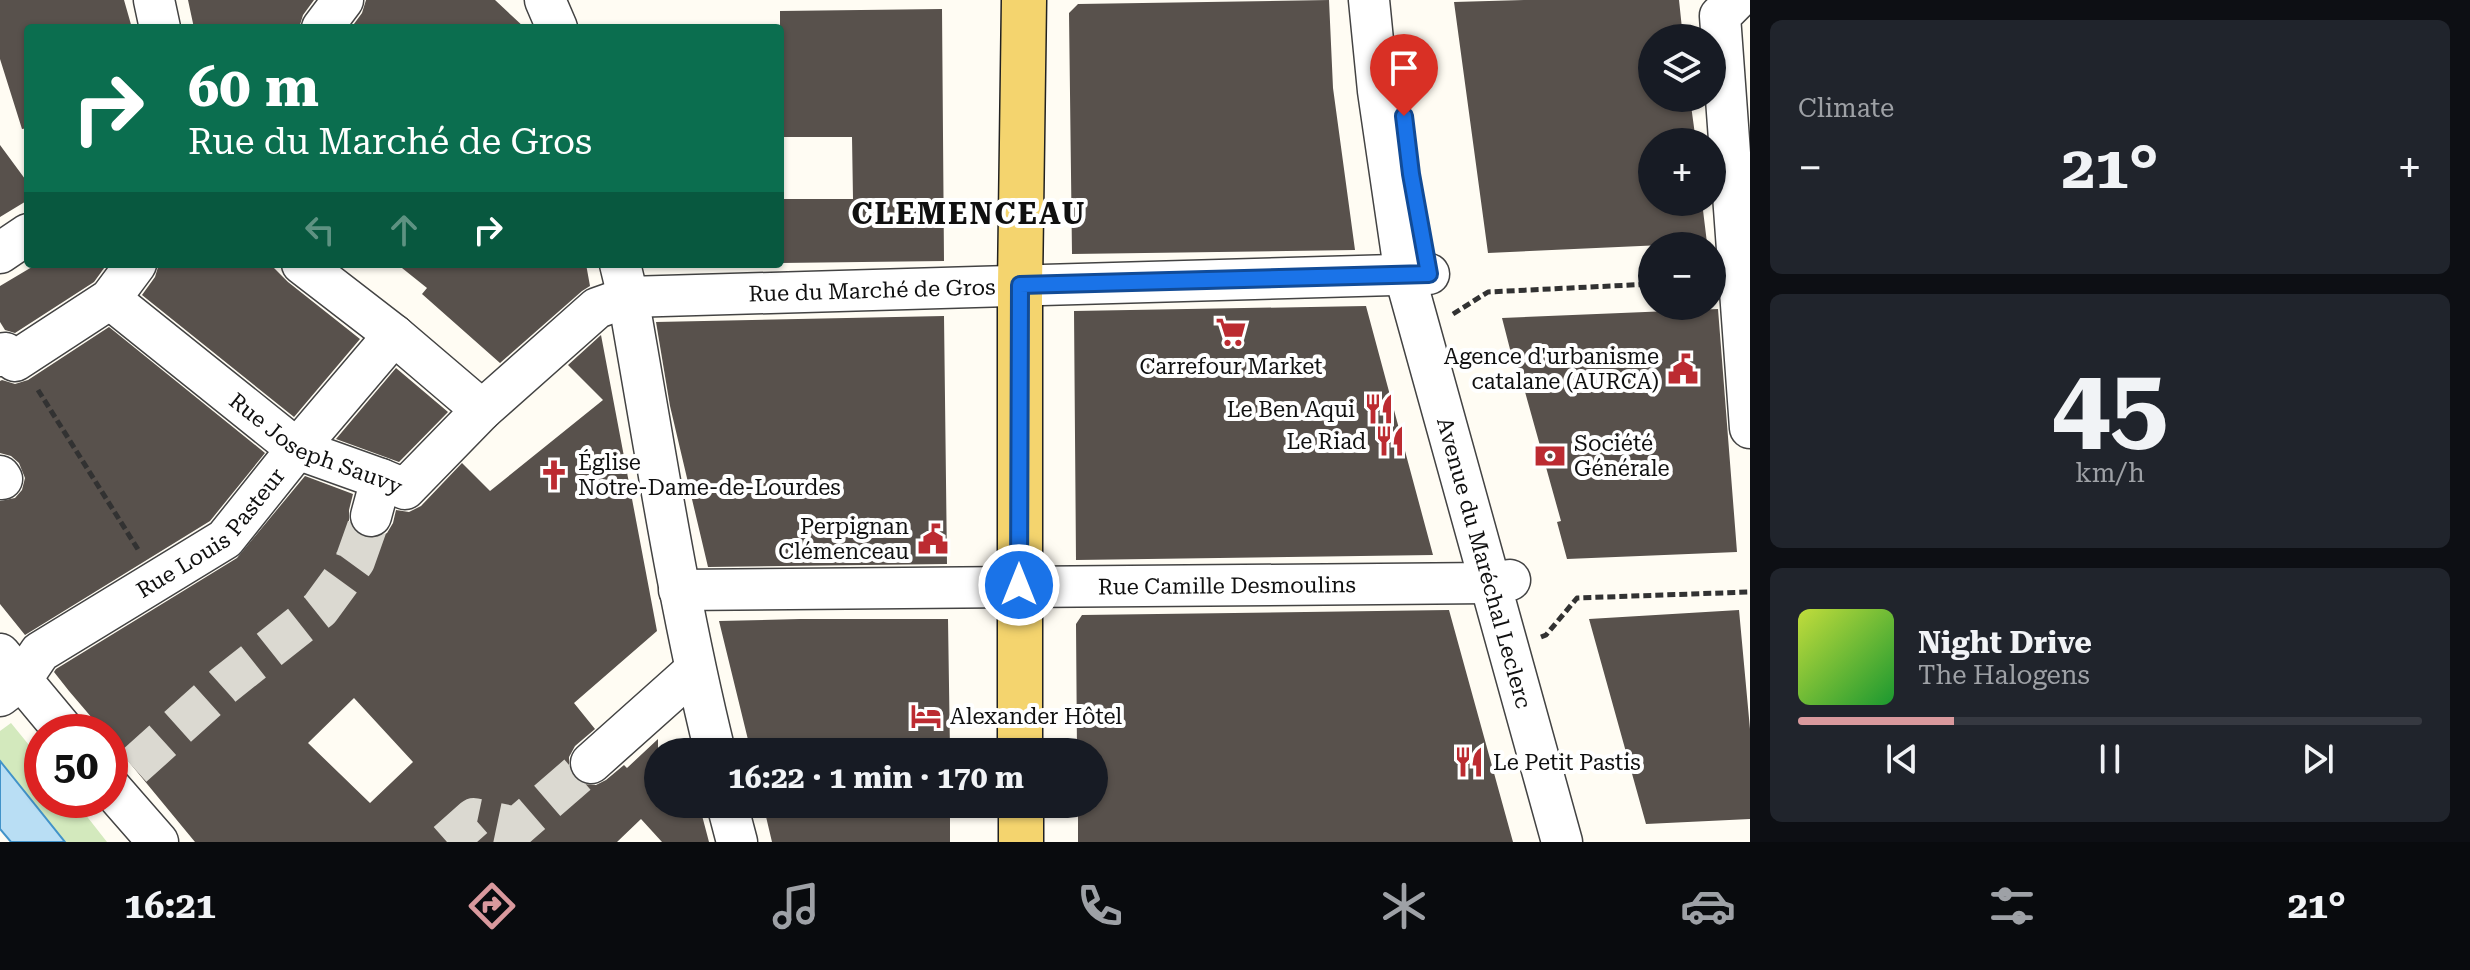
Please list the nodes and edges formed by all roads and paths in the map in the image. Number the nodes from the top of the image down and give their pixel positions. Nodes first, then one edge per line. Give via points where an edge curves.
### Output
1 (154, 0) edge
2 (343, 0) edge
3 (545, 0) edge
4 (1024, 0) edge
5 (1369, 0) edge
6 (1391, 0) edge
7 (1736, 0) edge
8 (159, 24) edge
9 (325, 24) edge
10 (555, 24) edge
11 (24, 237) edge
12 (0, 253) edge
13 (133, 268) edge
14 (307, 268) edge
15 (1417, 275) junction
16 (624, 280) edge
17 (1020, 285) junction
18 (1638, 285) edge
19 (110, 299) junction
20 (1441, 322) junction
21 (394, 335) junction
22 (9, 358) edge
23 (482, 410) junction
24 (1750, 428) edge
25 (297, 449) junction
26 (157, 581) junction
27 (1499, 582) junction
28 (1019, 585) junction
29 (679, 590) junction
30 (1750, 592) edge
31 (1527, 641) junction
32 (694, 671) junction
33 (7, 677) edge
34 (46, 714) edge
35 (711, 738) edge
36 (1020, 738) edge
37 (591, 763) tunnel mouth
38 (128, 796) edge
39 (731, 818) edge
40 (1021, 818) edge
41 (158, 842) edge
42 (737, 842) edge
43 (1021, 842) edge
44 (1562, 842) edge
45 (1583, 842) edge

1 - 8 street
2 - 9 street
3 - 10 street
4 - 17 main road
5 - 15 street, Avenue du Maréchal Leclerc via 1378,91
6 - 15 street, Avenue du Maréchal Leclerc
7 - 24 street via 1720,16
11 - 12 street
13 - 19 street
14 - 21 street
15 - 17 street, Rue du Marché de Gros
15 - 20 street, Avenue du Maréchal Leclerc
15 - 27 street, Avenue du Maréchal Leclerc
16 - 17 street, Rue du Marché de Gros
16 - 23 street, Rue Joseph Sauvy
16 - 29 street
17 - 28 main road
18 - 20 path via 1488,292
19 - 22 street
19 - 25 street, Rue Joseph Sauvy
20 - 27 street, Avenue du Maréchal Leclerc
21 - 23 street
21 - 25 street, Rue Louis Pasteur
22 - 26 path
23 - 25 street, Rue Joseph Sauvy via 405,489 376,497
25 - 26 street, Rue Louis Pasteur via 225,539
26 - 33 street, Rue Louis Pasteur
27 - 28 street, Rue Camille Desmoulins
27 - 31 street, Avenue du Maréchal Leclerc
27 - 44 street, Avenue du Maréchal Leclerc
28 - 29 street, Rue Camille Desmoulins
28 - 36 main road
29 - 32 street
30 - 31 path via 1577,598 1546,635
31 - 45 street, Avenue du Maréchal Leclerc
32 - 35 street
32 - 37 street
33 - 34 street
38 - 41 street
39 - 42 street
40 - 43 main road

